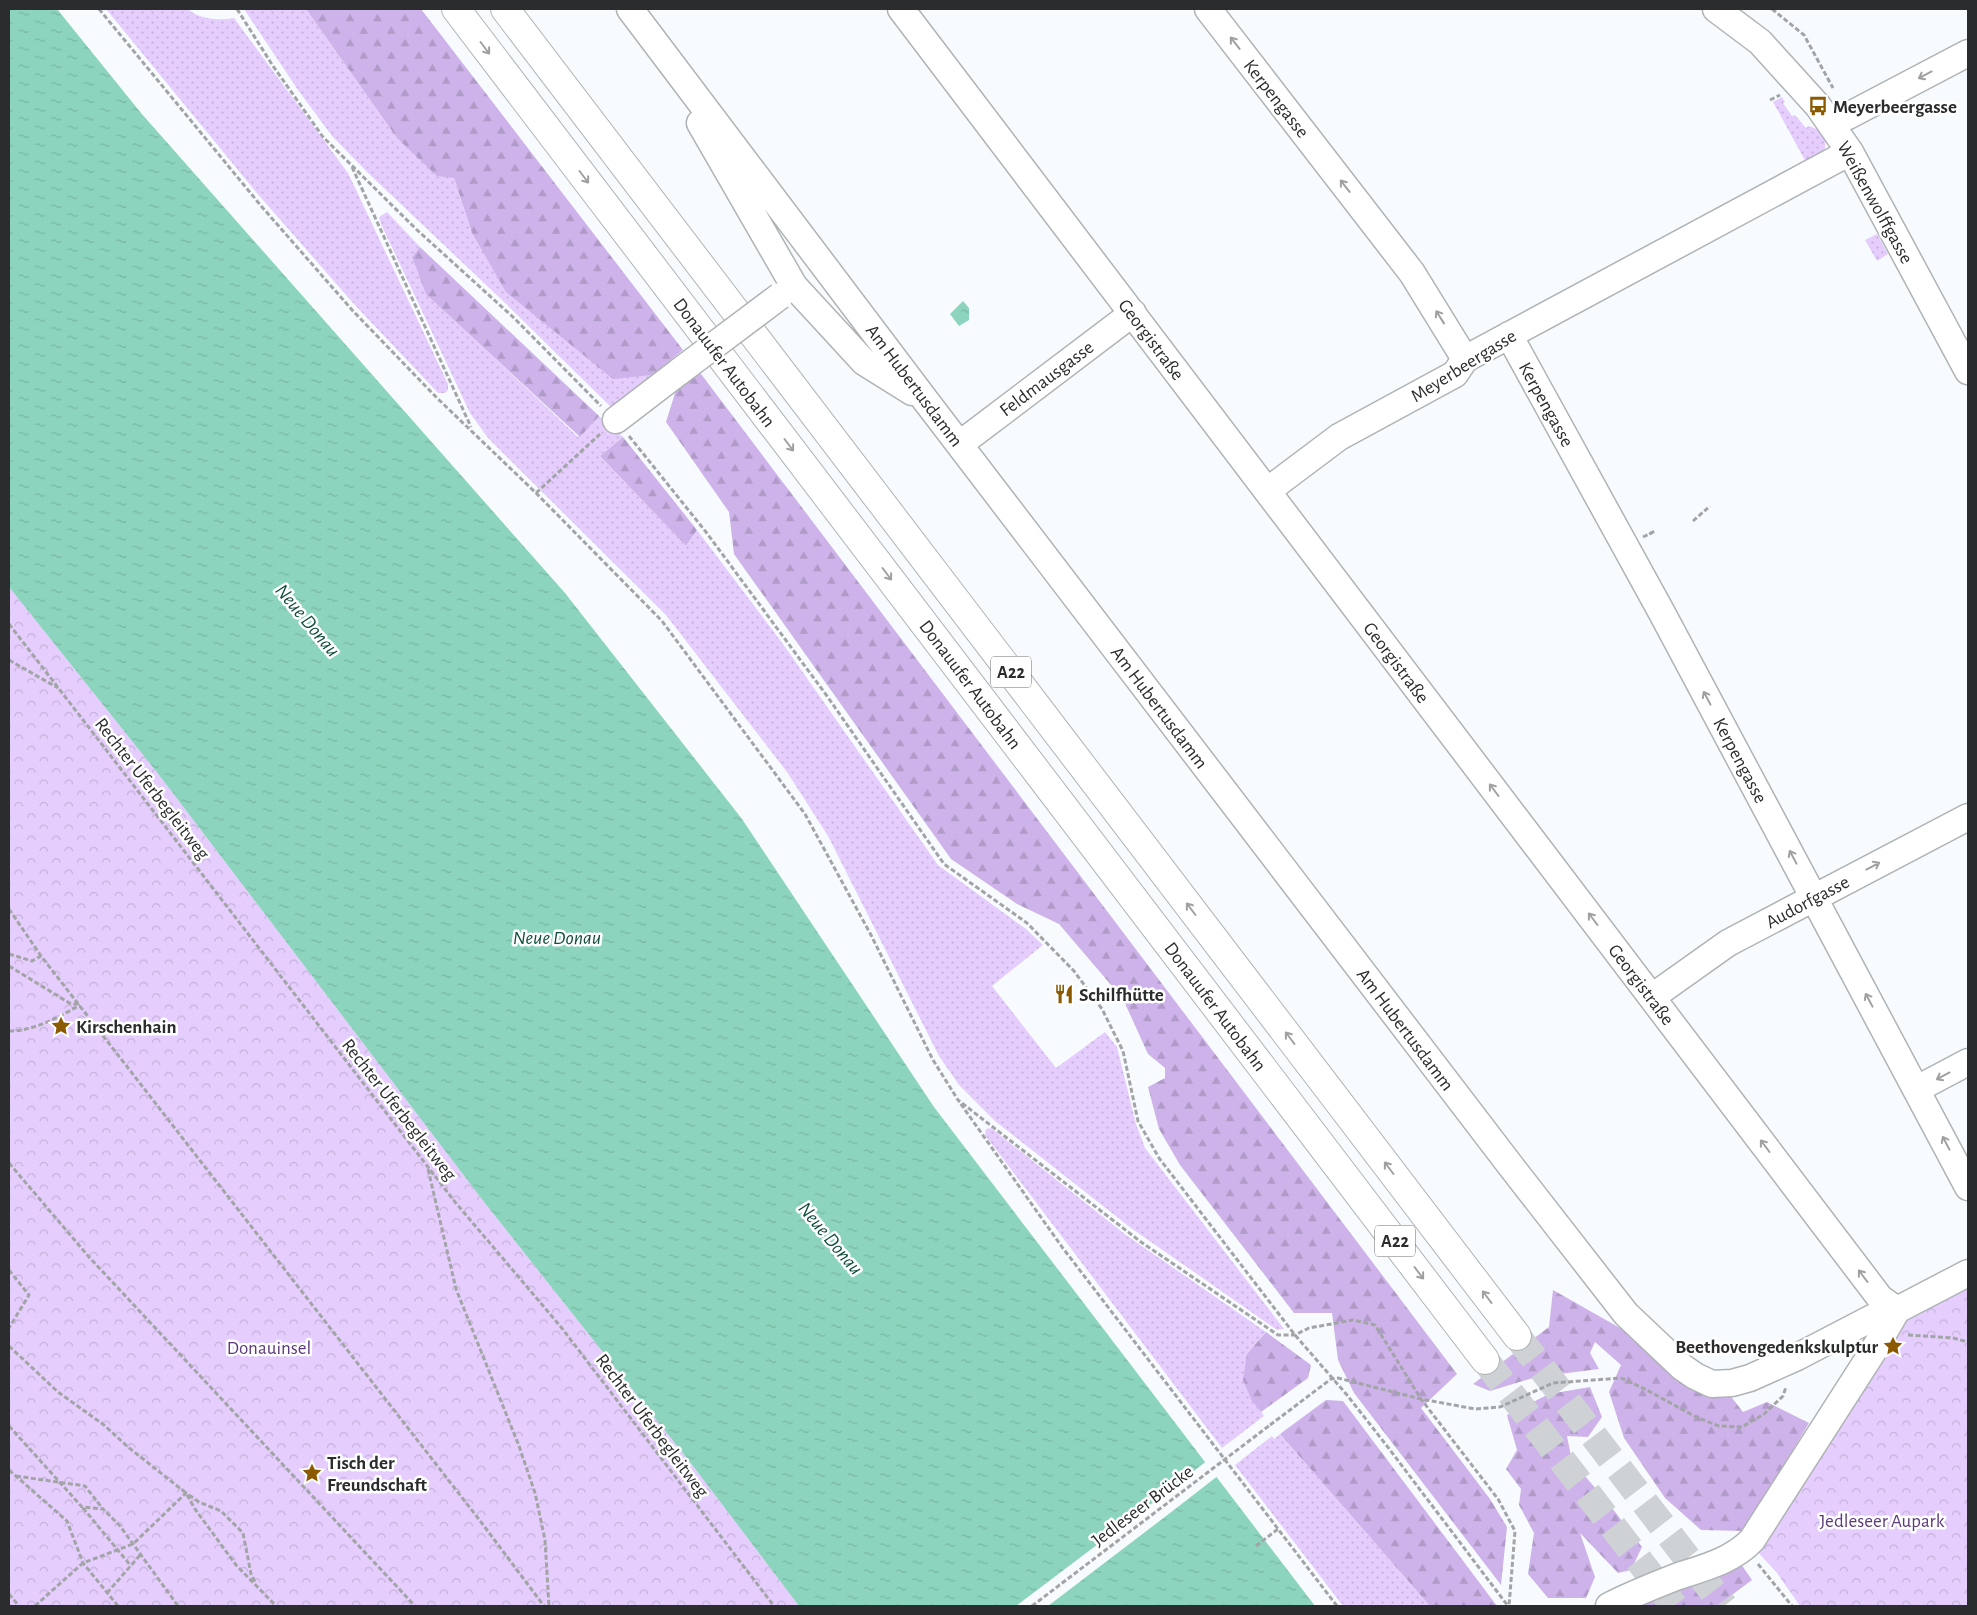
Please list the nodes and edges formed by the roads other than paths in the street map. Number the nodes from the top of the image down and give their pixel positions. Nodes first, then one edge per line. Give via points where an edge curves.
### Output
1 (456, 9) edge
2 (505, 9) edge
3 (630, 9) edge
4 (901, 9) edge
5 (1208, 9) edge
6 (1716, 9) edge
7 (1968, 53) edge
8 (697, 96) junction
9 (1830, 123) junction
10 (1850, 152) junction
11 (787, 291) junction
12 (1133, 313) junction
13 (1508, 336) junction
14 (1465, 359) junction
15 (1968, 371) edge
16 (926, 401) junction
17 (616, 420) road end
18 (960, 444) junction
19 (1267, 491) junction
20 (1968, 817) edge
21 (1814, 897) junction
22 (1652, 997) junction
23 (1968, 1062) edge
24 (1917, 1089) junction
25 (1968, 1187) edge
26 (1968, 1273) edge
27 (1897, 1310) junction
28 (1517, 1336) tunnel mouth
29 (1485, 1360) tunnel mouth
30 (1609, 1606) edge

1 -> 29 highway, Donauufer Autobahn / A22
28 -> 2 highway, Donauufer Autobahn / A22
3 - 8 street, Am Hubertusdamm
4 - 12 street, Georgistraße
14 -> 5 street, Kerpengasse via 1412,273
6 - 9 street, Weißenwolffgasse via 1760,42
7 -> 9 street
8 - 11 street via 700,124
8 - 16 street, Am Hubertusdamm
9 - 10 street, Weißenwolffgasse
10 - 13 street, Meyerbeergasse
10 - 15 street, Weißenwolffgasse
11 - 16 street via 864,362
11 - 17 street, bridge
12 - 18 street, Feldmausgasse
12 - 19 street, Georgistraße
13 - 14 street, Meyerbeergasse
21 -> 13 street, Kerpengasse via 1662,613
14 - 19 street, Meyerbeergasse via 1455,374 1339,437
16 - 18 street, Am Hubertusdamm
18 - 27 street, Am Hubertusdamm via 1604,1287 1626,1314 1682,1367 1712,1384 1732,1383 1797,1357 1872,1318
22 -> 19 street, Georgistraße
21 -> 20 street, Audorfgasse
21 - 22 street, Audorfgasse via 1728,943
24 -> 21 street, Kerpengasse
27 -> 22 street, Georgistraße via 1880,1298
23 -> 24 street
25 -> 24 street, Kerpengasse
26 - 27 street
27 - 30 street via 1752,1540 1718,1563

